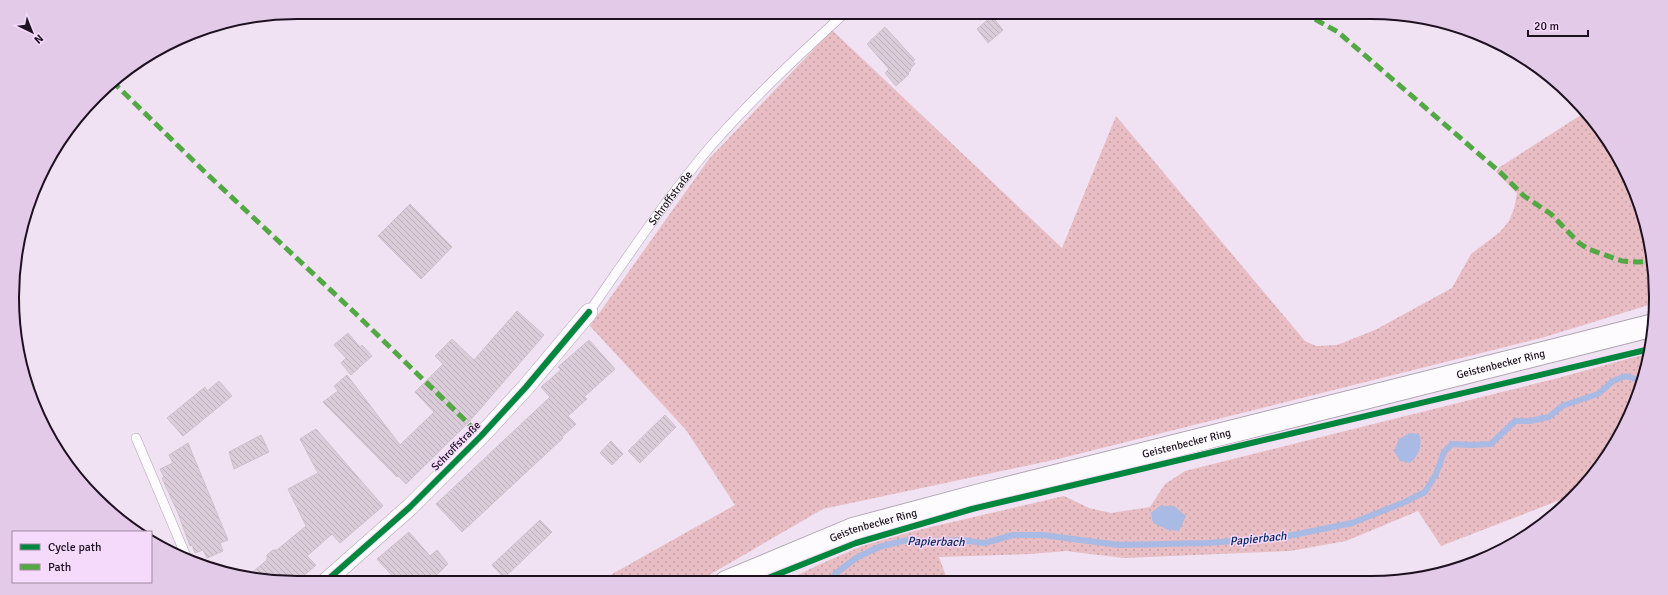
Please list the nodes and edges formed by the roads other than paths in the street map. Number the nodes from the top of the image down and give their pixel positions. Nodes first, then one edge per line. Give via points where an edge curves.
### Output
1 (838, 19) edge
2 (589, 312) joint
3 (1647, 327) edge
4 (136, 438) dead end
5 (184, 552) edge
6 (332, 576) edge
7 (740, 576) edge

1 - 2 lane, Schroffstraße via 779,74 710,147 662,208
2 - 6 street, Schroffstraße via 481,436 410,507
3 - 7 main road, Geistenbecker Ring via 853,529
4 - 5 lane

